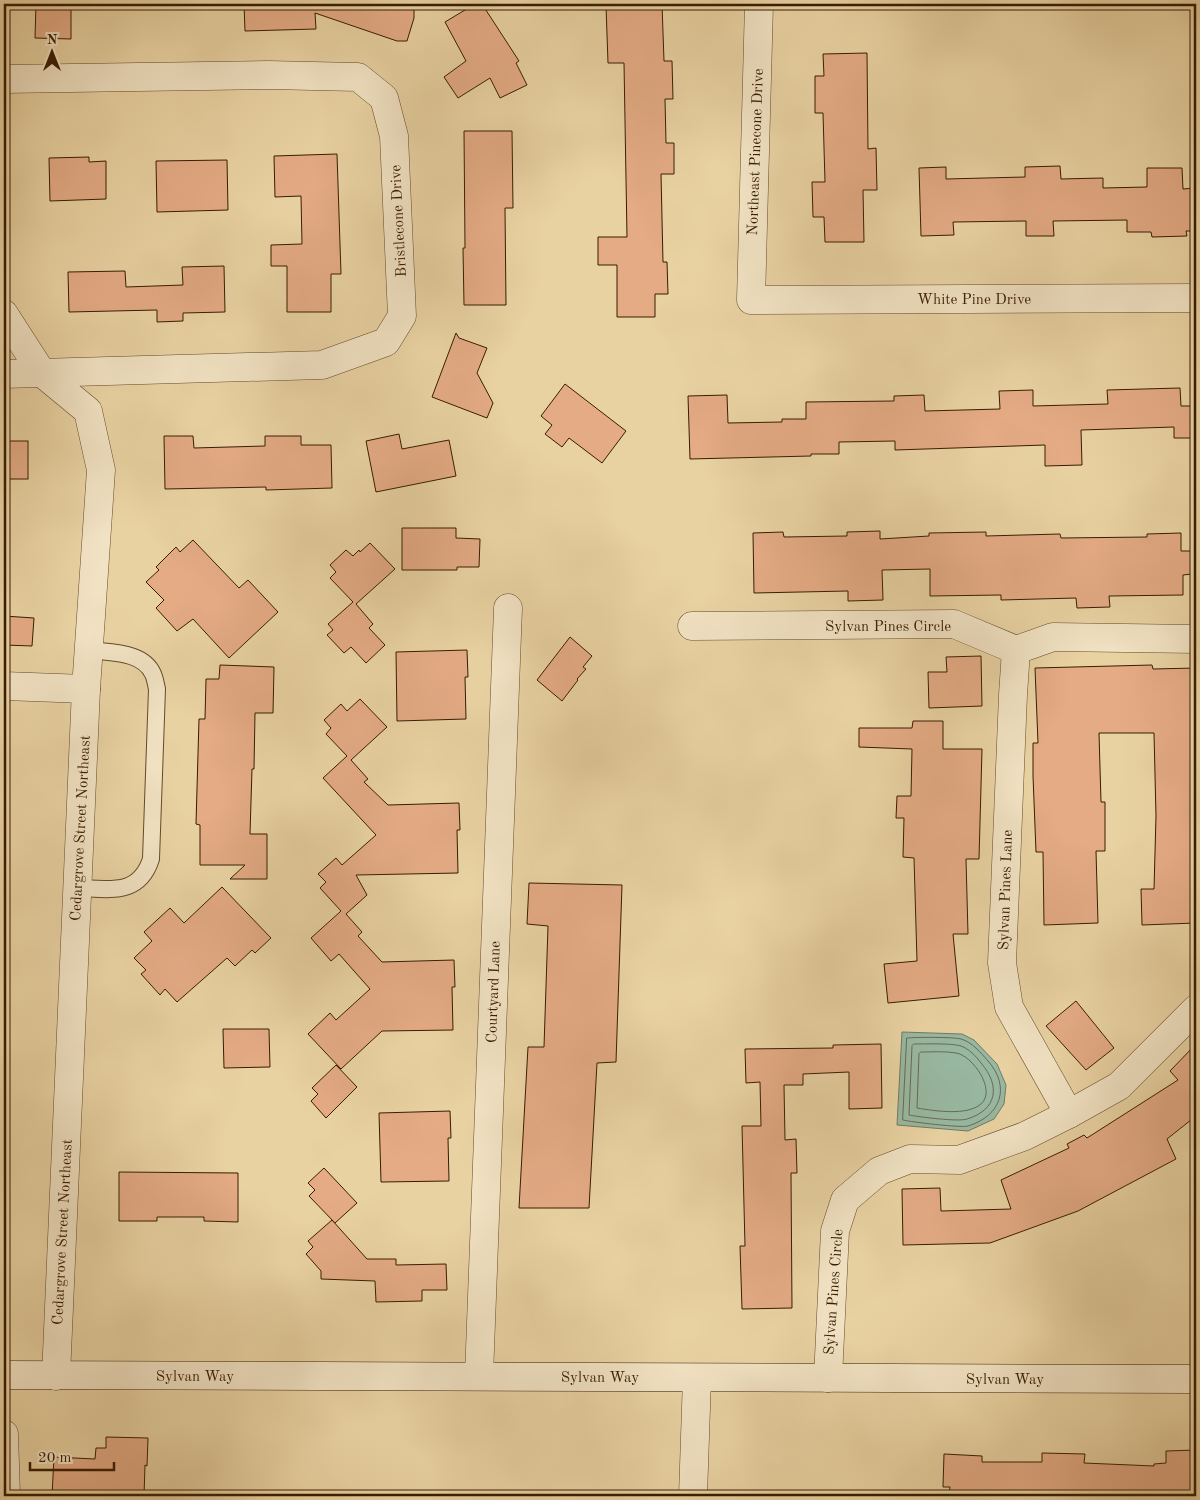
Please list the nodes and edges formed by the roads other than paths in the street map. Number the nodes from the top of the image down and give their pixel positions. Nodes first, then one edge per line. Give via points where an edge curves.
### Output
1 (759, 4) edge
2 (4, 79) edge
3 (1196, 298) edge
4 (751, 300) joint
5 (4, 314) edge
6 (42, 373) junction
7 (4, 374) edge
8 (508, 608) dead end
9 (692, 626) dead end
10 (1196, 639) edge
11 (89, 650) junction
12 (1016, 650) junction
13 (4, 686) edge
14 (86, 689) junction
15 (78, 888) junction
16 (1196, 1009) edge
17 (1069, 1114) junction
18 (4, 1375) edge
19 (56, 1376) junction
20 (479, 1376) junction
21 (697, 1378) junction
22 (828, 1378) junction
23 (1196, 1379) edge
24 (4, 1434) edge
25 (6, 1496) edge
26 (693, 1496) edge

1 - 4 street, Northeast Pinecone Drive
2 - 6 street, Bristlecone Drive via 268,75 358,77 384,98 394,136 402,316 386,342 322,365
3 - 4 street, White Pine Drive
5 - 6 street, Cedargrove Street Northeast
6 - 7 street, Bristlecone Drive
6 - 11 street, Cedargrove Street Northeast via 88,411 101,470
8 - 20 street, Courtyard Lane
9 - 12 street, Sylvan Pines Circle via 954,624
10 - 12 street via 1053,636
11 - 14 street, Cedargrove Street Northeast
11 - 15 lane via 135,656 153,674 156,690 152,859 147,872 134,883 118,889
12 - 17 street, Sylvan Pines Lane via 1002,963 1009,1007
13 - 14 street
14 - 15 street, Cedargrove Street Northeast
15 - 19 street, Cedargrove Street Northeast
16 - 17 street, Sylvan Pines Circle via 1119,1086
17 - 22 street, Sylvan Pines Circle via 1025,1136 959,1160 910,1159 878,1171 845,1200 836,1231
18 - 19 street, Sylvan Way
19 - 20 street, Sylvan Way
20 - 21 street, Sylvan Way
21 - 22 street, Sylvan Way
21 - 26 street
22 - 23 street, Sylvan Way
24 - 25 street

